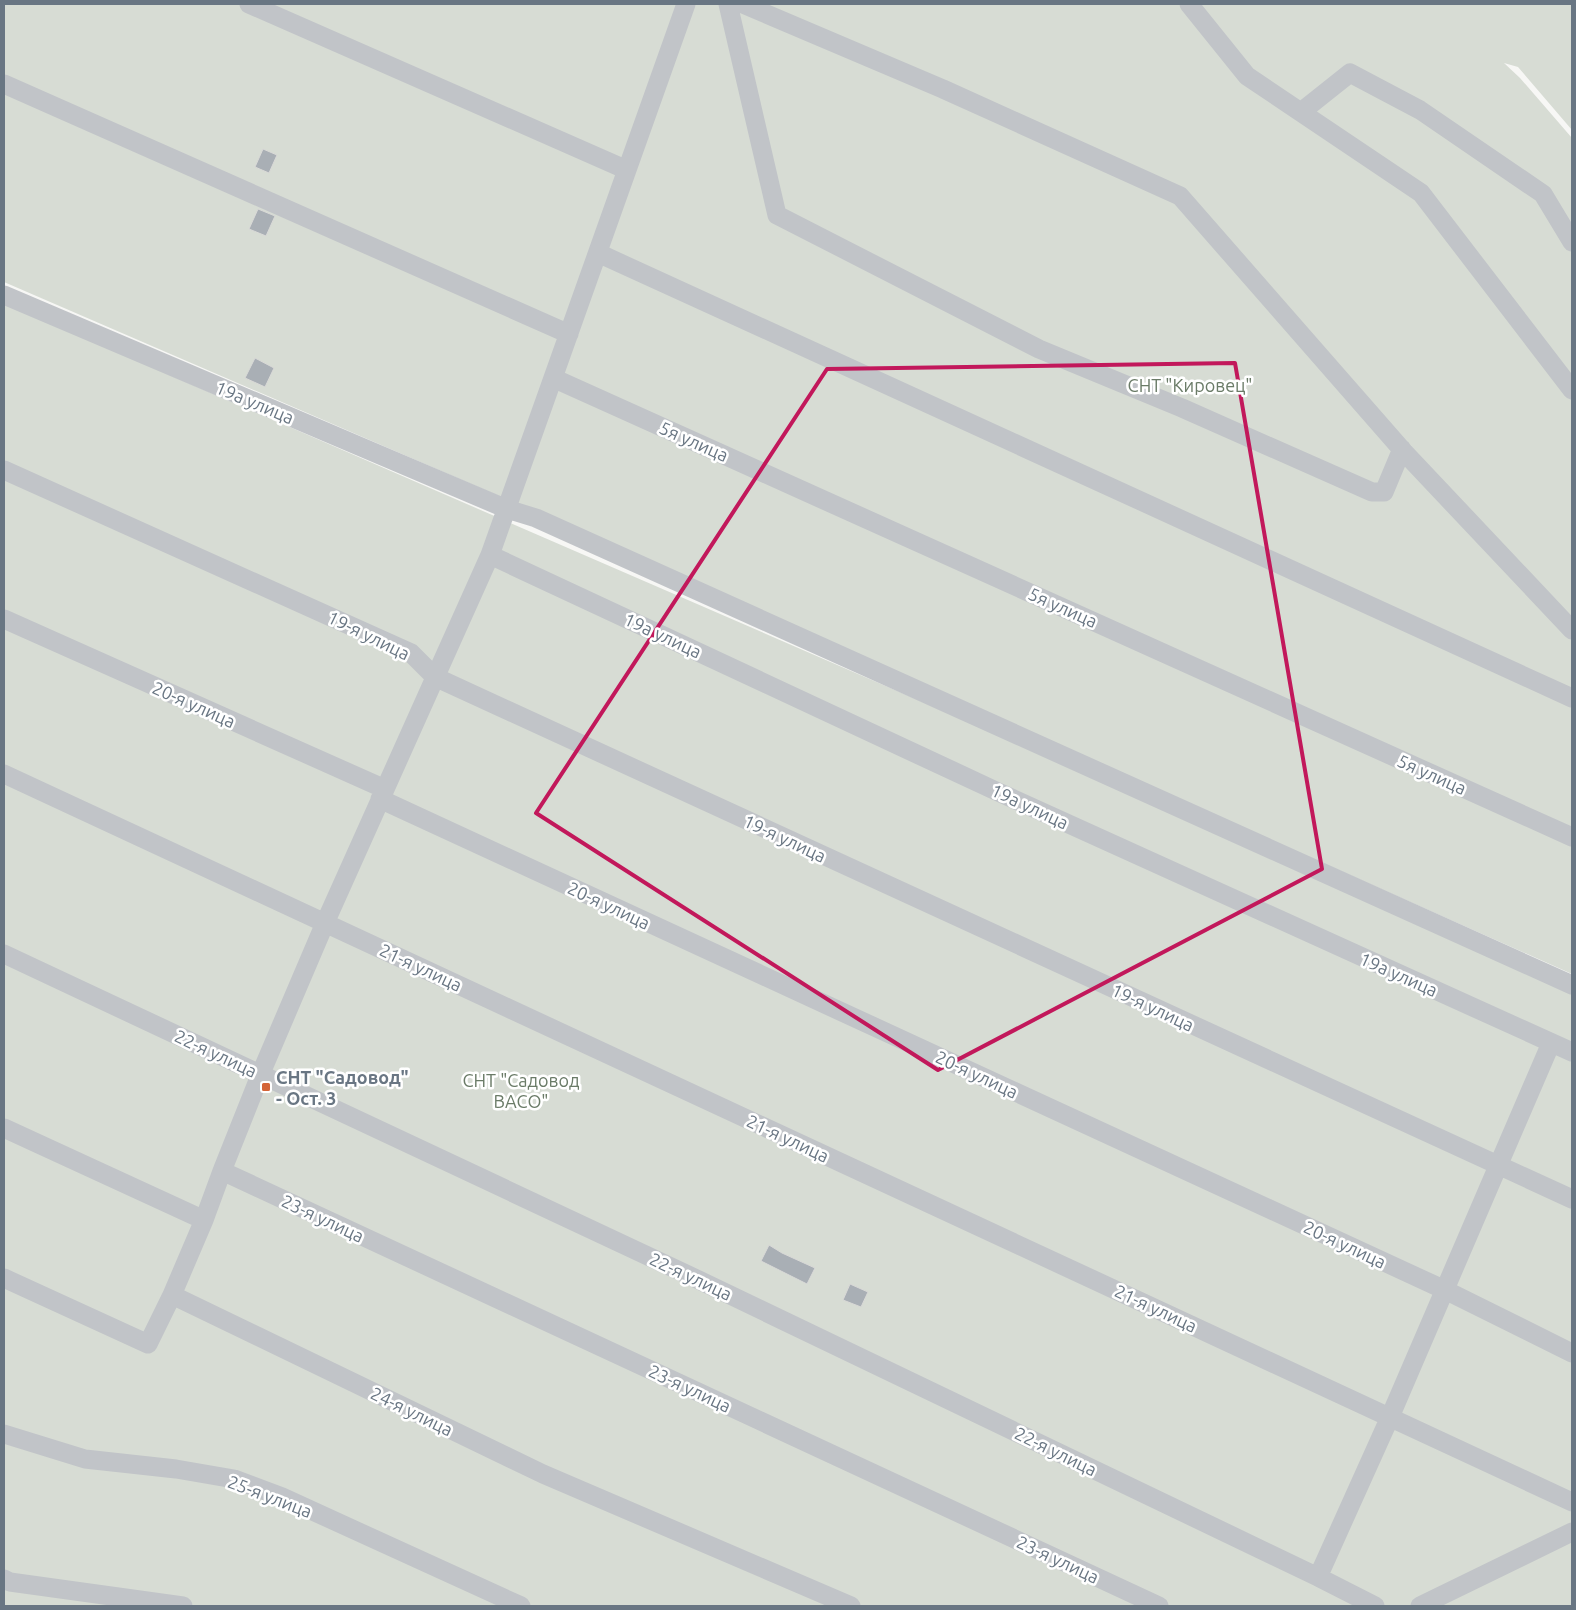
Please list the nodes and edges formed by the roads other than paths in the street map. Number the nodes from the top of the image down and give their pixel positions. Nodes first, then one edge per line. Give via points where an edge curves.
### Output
1 (248, 4) edge
2 (686, 4) edge
3 (728, 4) edge
4 (742, 4) edge
5 (1189, 4) edge
6 (4, 84) edge
7 (1301, 112) junction
8 (627, 170) junction
9 (1572, 242) edge
10 (598, 253) junction
11 (4, 295) edge
12 (569, 334) junction
13 (553, 378) junction
14 (1572, 390) edge
15 (1402, 449) junction
16 (4, 470) edge
17 (507, 509) junction
18 (490, 554) junction
19 (4, 620) edge
20 (1572, 630) edge
21 (435, 677) junction
22 (1572, 698) edge
23 (4, 774) edge
24 (383, 794) junction
25 (1572, 837) edge
26 (325, 923) junction
27 (4, 954) edge
28 (1572, 984) edge
29 (1551, 1043) junction
30 (1572, 1052) edge
31 (261, 1073) junction
32 (4, 1128) edge
33 (1499, 1165) junction
34 (222, 1171) junction
35 (1572, 1199) edge
36 (204, 1220) junction
37 (4, 1278) edge
38 (1445, 1290) junction
39 (172, 1295) junction
40 (1572, 1353) edge
41 (1390, 1417) junction
42 (4, 1434) edge
43 (1572, 1502) edge
44 (1572, 1532) edge
45 (1318, 1577) junction
46 (4, 1579) edge
47 (183, 1606) edge
48 (521, 1606) edge
49 (851, 1606) edge
50 (1159, 1606) edge
51 (1375, 1606) edge
52 (1420, 1606) edge

1 - 8 street
2 - 8 street
3 - 15 street via 776,215 1039,349 1372,492 1384,492
4 - 15 street via 944,89 1180,196
5 - 7 street via 1247,76
6 - 12 street
7 - 9 street via 1350,73 1420,110 1543,194
7 - 14 street via 1421,193
8 - 10 street
10 - 12 street
10 - 22 street
11 - 17 street, 19а улица
12 - 13 street
13 - 17 street
13 - 25 street, 5я улица
15 - 20 street
16 - 21 street, 19-я улица via 411,652
17 - 18 street
17 - 28 street, 19а улица via 536,518
18 - 21 street
18 - 29 street, 19а улица via 996,791
19 - 24 street, 20-я улица
21 - 24 street
21 - 33 street, 19-я улица
23 - 26 street, 21-я улица
24 - 26 street
24 - 38 street, 20-я улица
26 - 31 street
26 - 41 street, 21-я улица
27 - 31 street, 22-я улица
29 - 30 street, 19а улица
29 - 33 street
31 - 34 street
31 - 45 street, 22-я улица
32 - 36 street
33 - 35 street, 19-я улица
33 - 38 street
34 - 36 street
34 - 50 street, 23-я улица
36 - 39 street
37 - 39 street via 148,1344
38 - 40 street, 20-я улица
38 - 41 street
39 - 49 street, 24-я улица via 542,1474
41 - 43 street, 21-я улица
41 - 45 street
42 - 48 street, 25-я улица via 85,1459 234,1479 282,1497
44 - 52 street
45 - 51 street, 22-я улица
46 - 47 street

